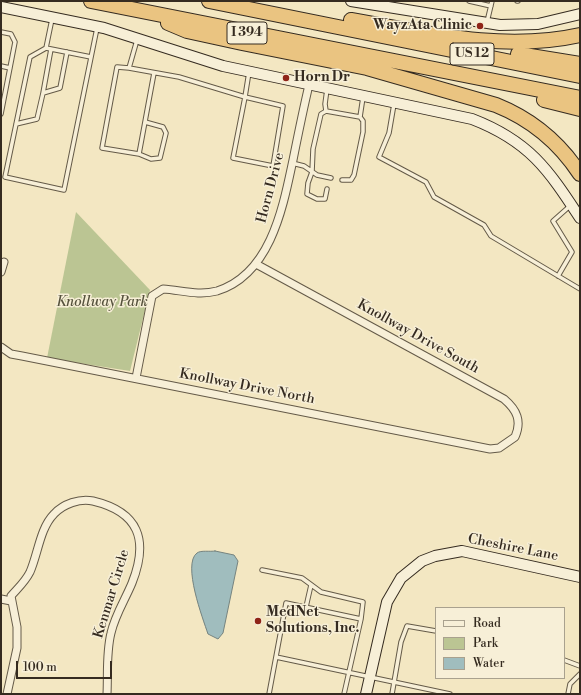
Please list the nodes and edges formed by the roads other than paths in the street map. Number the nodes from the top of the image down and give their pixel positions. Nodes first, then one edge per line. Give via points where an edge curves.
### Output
1 (91, 1) edge
2 (209, 1) edge
3 (351, 1) edge
4 (469, 1) edge
5 (492, 1) edge
6 (369, 2) edge
7 (388, 4) edge
8 (1, 6) edge
9 (491, 6) junction
10 (129, 8) junction
11 (278, 14) junction
12 (580, 14) edge
13 (53, 17) junction
14 (487, 24) junction
15 (98, 27) junction
16 (1, 32) edge
17 (365, 32) junction
18 (580, 34) edge
19 (138, 39) junction
20 (46, 48) junction
21 (51, 49) junction
22 (68, 52) junction
23 (365, 54) junction
24 (92, 57) junction
25 (580, 64) edge
26 (1, 66) edge
27 (10, 68) junction
28 (129, 68) junction
29 (154, 72) junction
30 (249, 72) junction
31 (580, 76) edge
32 (309, 85) junction
33 (327, 89) junction
34 (42, 93) junction
35 (363, 96) junction
36 (245, 97) junction
37 (580, 98) edge
38 (394, 103) junction
39 (580, 109) edge
40 (326, 111) junction
41 (1, 114) edge
42 (360, 117) junction
43 (145, 122) junction
44 (16, 124) junction
45 (139, 154) junction
46 (292, 163) junction
47 (312, 172) junction
48 (580, 174) edge
49 (331, 178) dead end
50 (342, 180) dead end
51 (327, 189) dead end
52 (572, 205) junction
53 (580, 218) edge
54 (4, 262) dead end
55 (256, 264) junction
56 (1, 272) edge
57 (558, 276) junction
58 (580, 289) edge
59 (1, 348) edge
60 (136, 378) junction
61 (490, 449) joint
62 (262, 570) dead end
63 (580, 577) edge
64 (311, 585) junction
65 (1, 599) edge
66 (11, 601) junction
67 (306, 607) junction
68 (361, 619) junction
69 (435, 631) edge
70 (276, 657) junction
71 (565, 660) edge
72 (580, 666) edge
73 (349, 672) junction
74 (580, 674) edge
75 (370, 677) junction
76 (395, 682) junction
77 (7, 694) edge
78 (107, 694) edge
79 (270, 694) edge
80 (344, 694) edge
81 (366, 694) edge
82 (392, 694) edge
83 (450, 694) edge
84 (568, 694) edge

1 - 10 highway, I 394
2 - 11 highway, I 394
3 - 6 street
4 - 9 lane
5 - 9 lane
6 - 7 street
7 - 14 street
8 - 13 street
9 - 14 lane
10 - 23 highway, I 394
10 - 48 highway via 187,31 367,68 496,105 516,114 540,130 559,147
11 - 17 highway, I 394
11 - 18 highway via 315,14 489,41 539,41
12 - 14 street via 529,25
13 - 15 street
13 - 20 lane
15 - 19 street
15 - 24 lane
16 - 27 lane via 11,34 15,42
17 - 25 highway, I 394
17 - 31 highway, US 12
19 - 28 lane
19 - 30 street
20 - 21 lane
20 - 44 lane via 30,57
21 - 22 lane
21 - 34 lane
22 - 24 lane
22 - 34 lane via 60,88
23 - 37 highway, US 12
23 - 39 highway, I 394
24 - 44 lane via 64,190 5,177
26 - 27 lane
27 - 41 lane
28 - 29 lane
28 - 45 lane via 117,66 102,148
29 - 36 lane
29 - 43 lane
30 - 32 street
30 - 36 lane
32 - 33 street
32 - 46 street, Horn Drive
33 - 35 street
33 - 40 lane
34 - 44 lane via 37,119
35 - 38 street
35 - 42 lane
36 - 36 lane via 233,158 273,166 283,106
38 - 52 street via 472,119 508,135 524,146 550,173
38 - 57 lane via 388,133 379,157 426,182 434,197 484,225 491,236
40 - 42 lane
40 - 47 lane via 321,114 313,149
42 - 50 lane via 363,121 363,132 354,175 351,180
43 - 45 lane
43 - 45 lane via 163,127 166,133 160,158 151,159
46 - 47 lane via 304,166
46 - 55 street, Horn Drive via 279,220
47 - 49 lane
47 - 51 lane via 308,194 317,199 325,199
52 - 53 street
52 - 57 lane via 553,221 572,252
54 - 56 street
55 - 60 street, Horn Drive via 235,282 216,291 194,294 162,289 152,296
55 - 61 street, Knollway Drive South via 504,399 517,412 518,430 509,442 499,448
57 - 58 lane
59 - 60 street, Knollway Drive North via 11,354
60 - 61 street, Knollway Drive North
62 - 64 lane via 302,578
63 - 75 street, Cheshire Lane via 462,551 422,561 401,578 387,602
64 - 67 lane
64 - 68 lane via 321,592 363,602
65 - 66 street
66 - 77 street via 17,628 17,643
66 - 78 street, Kenmar Circle via 11,596 22,585 30,570 49,520 61,508 80,500 90,500 114,508 131,519 139,542 138,561 132,583 111,634
67 - 68 lane
67 - 70 lane via 286,603
68 - 73 lane
69 - 76 lane via 407,626 400,642
70 - 73 lane
70 - 79 lane
71 - 72 lane
73 - 75 lane
73 - 80 lane
74 - 84 lane via 570,684
75 - 76 lane
75 - 81 street, Cheshire Lane
76 - 82 lane
76 - 83 lane

